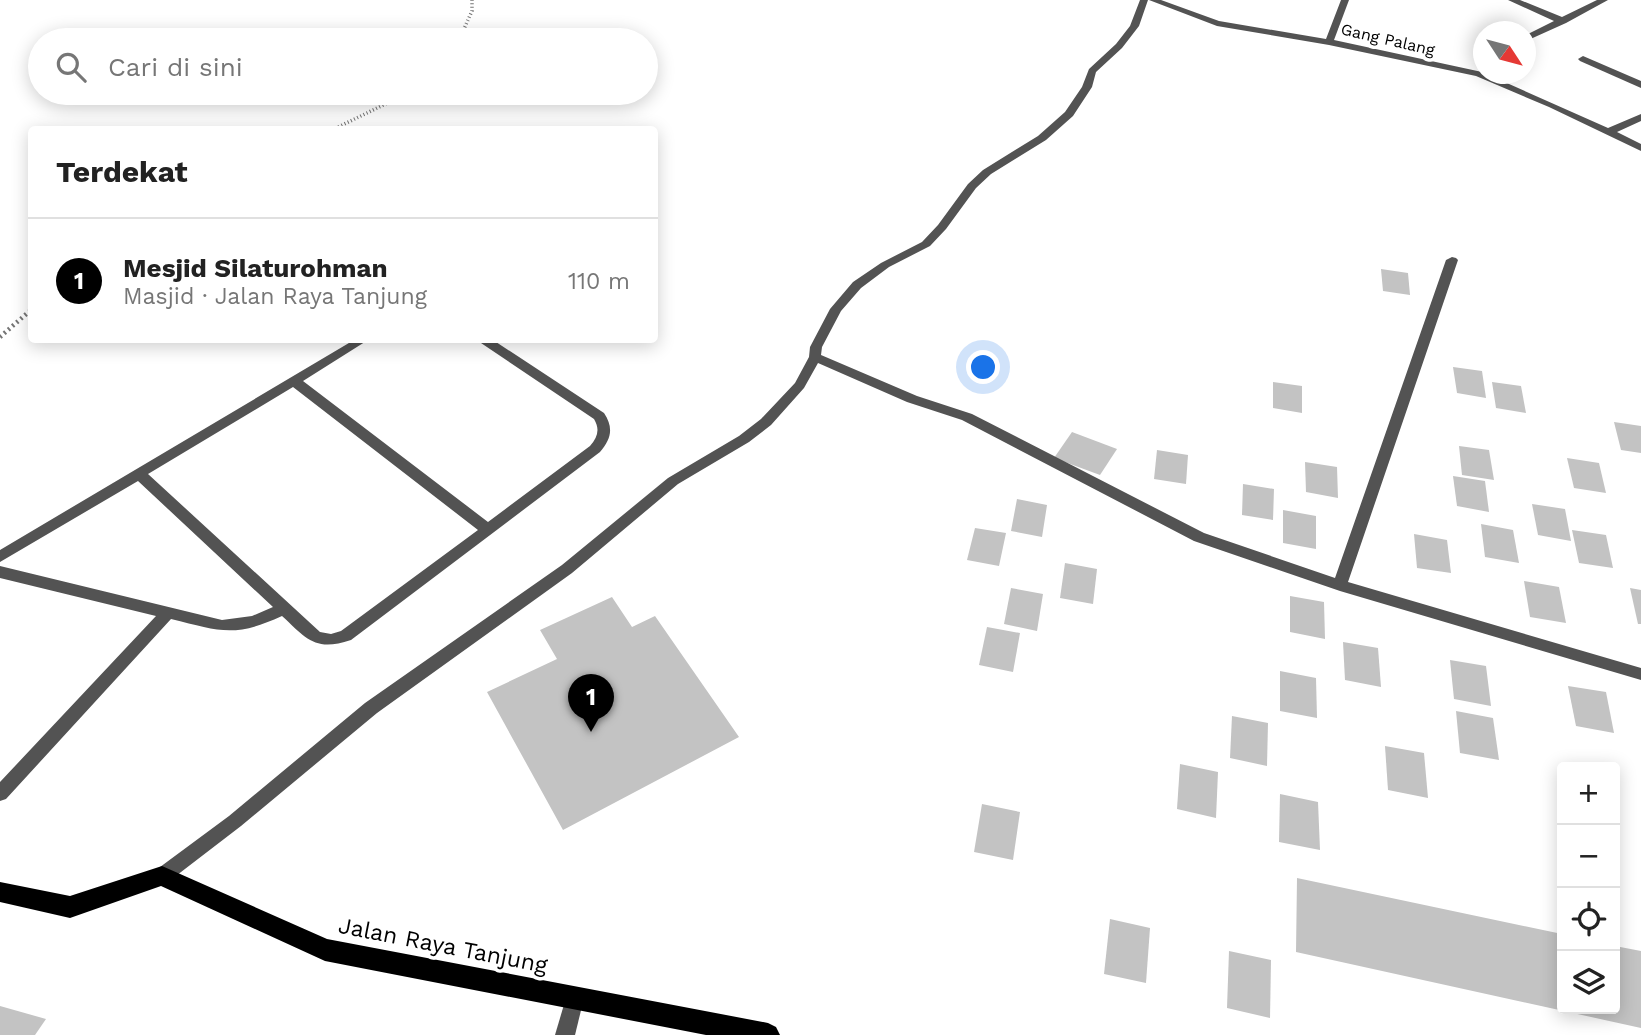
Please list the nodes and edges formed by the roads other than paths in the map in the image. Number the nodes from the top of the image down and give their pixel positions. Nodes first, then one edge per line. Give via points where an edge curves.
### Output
1 (1144, 0) edge
2 (1153, 0) edge
3 (1345, 0) edge
4 (1512, 0) edge
5 (1604, 0) edge
6 (1563, 21) junction
7 (1536, 33) edge
8 (1329, 43) junction
9 (1583, 59) dead end
10 (1473, 70) edge
11 (1507, 84) edge
12 (1641, 85) edge
13 (1641, 117) edge
14 (1609, 132) junction
15 (1641, 148) edge
16 (1452, 260) dead end
17 (357, 343) edge
18 (490, 343) edge
19 (815, 357) junction
20 (293, 380) junction
21 (138, 473) junction
22 (488, 530) junction
23 (0, 557) edge
24 (0, 572) edge
25 (1340, 585) junction
26 (284, 608) junction
27 (168, 613) junction
28 (1641, 674) edge
29 (0, 794) edge
30 (162, 876) junction
31 (0, 892) edge
32 (575, 998) junction
33 (565, 1035) edge
34 (768, 1035) edge

1 - 19 street via 1134,26 1092,71 1069,114 1042,138 987,172 926,244 857,285 836,309
2 - 8 street, Gang Palang via 1217,23
3 - 8 street
4 - 6 street
5 - 6 street
6 - 7 street
8 - 10 street, Gang Palang
9 - 12 street
11 - 14 street, Gang Palang
13 - 14 street
14 - 15 street, Gang Palang
16 - 25 street
17 - 20 street
18 - 22 street via 595,413 605,429 595,449
19 - 25 street via 967,417 1199,537
19 - 30 street via 800,385 766,422 673,481 567,569 371,708
20 - 21 street
20 - 22 street
21 - 23 street
21 - 26 street
22 - 26 street via 346,636 316,638
24 - 27 street
25 - 28 street
26 - 27 street via 264,618 222,626
27 - 29 street
30 - 31 main road via 70,907
30 - 32 main road, Jalan Raya Tanjung via 325,950
32 - 33 street
32 - 34 main road, Jalan Raya Tanjung

